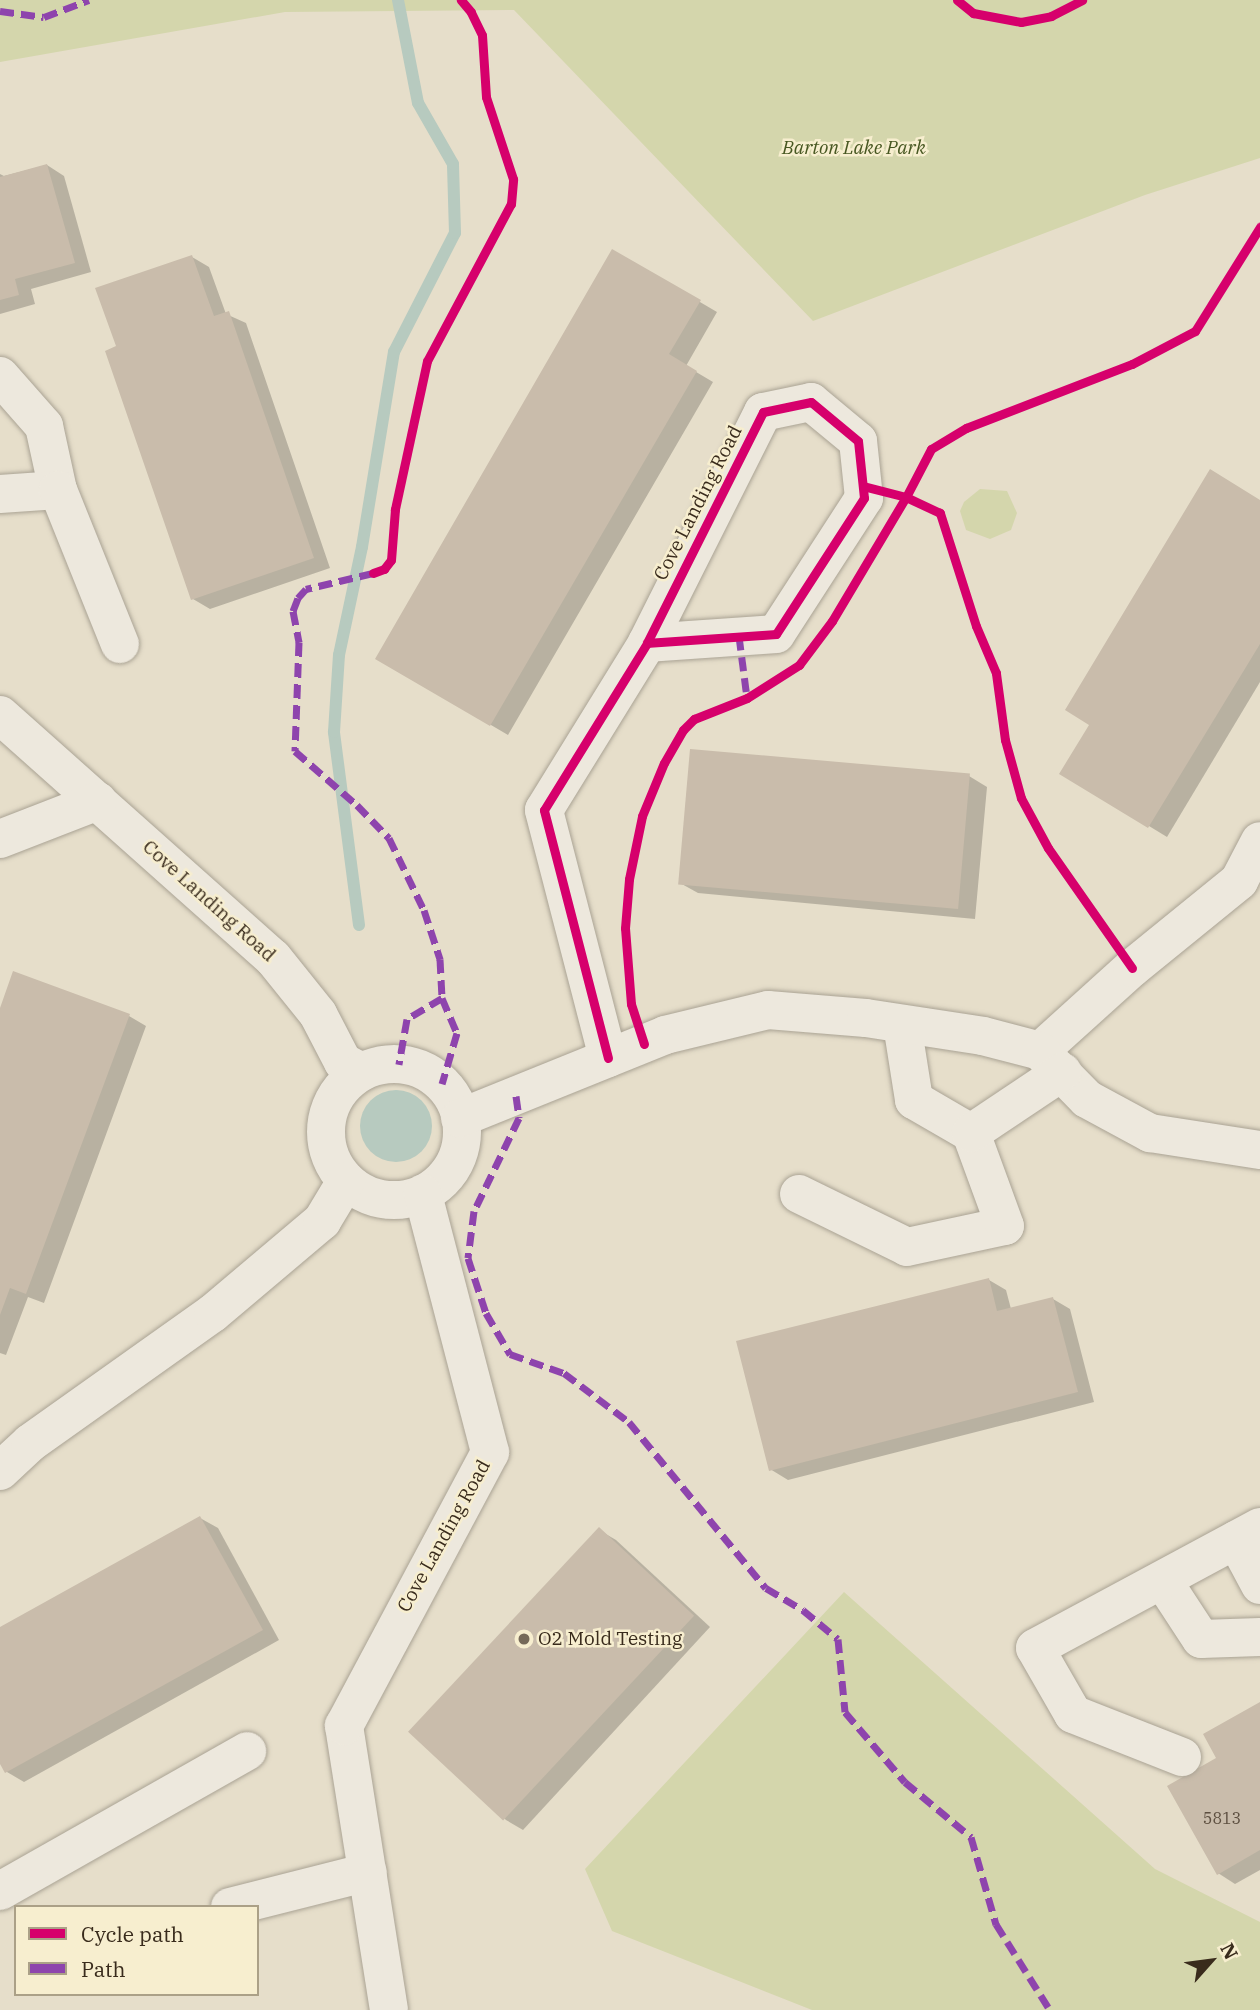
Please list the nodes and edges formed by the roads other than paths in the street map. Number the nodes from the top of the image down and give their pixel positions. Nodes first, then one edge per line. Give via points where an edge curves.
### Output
1 (0, 376) edge
2 (58, 489) junction
3 (0, 494) edge
4 (648, 643) junction
5 (120, 644) dead end
6 (0, 715) edge
7 (97, 801) junction
8 (0, 839) edge
9 (1260, 841) edge
10 (1245, 895) edge
11 (902, 1024) junction
12 (608, 1058) junction
13 (1051, 1062) junction
14 (362, 1072) junction
15 (460, 1118) junction
16 (971, 1133) junction
17 (1260, 1150) edge
18 (346, 1181) junction
19 (423, 1194) junction
20 (799, 1194) dead end
21 (0, 1471) edge
22 (1248, 1533) edge
23 (1163, 1581) junction
24 (1260, 1585) edge
25 (1260, 1637) edge
26 (247, 1751) dead end
27 (1182, 1758) dead end
28 (368, 1872) junction
29 (0, 1893) edge
30 (14, 1905) edge
31 (238, 1905) edge
32 (389, 2010) edge

1 - 2 street via 44,426
2 - 3 street
2 - 5 street
4 - 4 street, Cove Landing Road via 776,634 864,498 858,441 811,402 763,412
4 - 12 street, Cove Landing Road via 544,810
6 - 7 street, Cove Landing Road
7 - 8 street
7 - 14 street, Cove Landing Road via 273,958 318,1014 343,1062
9 - 10 street via 1239,881
10 - 13 street via 1132,968
11 - 12 street via 768,1010 665,1035
11 - 13 street via 983,1036
11 - 16 street via 914,1100
12 - 15 street
13 - 16 street
13 - 17 street via 1087,1099 1150,1133
14 - 15 street via 379,1065 417,1068 446,1088
14 - 18 street via 333,1102 327,1122 331,1153
15 - 19 street via 461,1146 453,1166
16 - 20 street via 1004,1226 907,1247
18 - 19 street via 383,1199
18 - 21 street via 321,1221 213,1313 30,1443
19 - 28 street, Cove Landing Road via 490,1452 344,1726
22 - 23 street
22 - 24 street
23 - 25 street via 1201,1639
23 - 27 street via 1035,1648 1073,1714
26 - 29 street
28 - 31 street
28 - 32 street, Cove Landing Road
29 - 30 street

